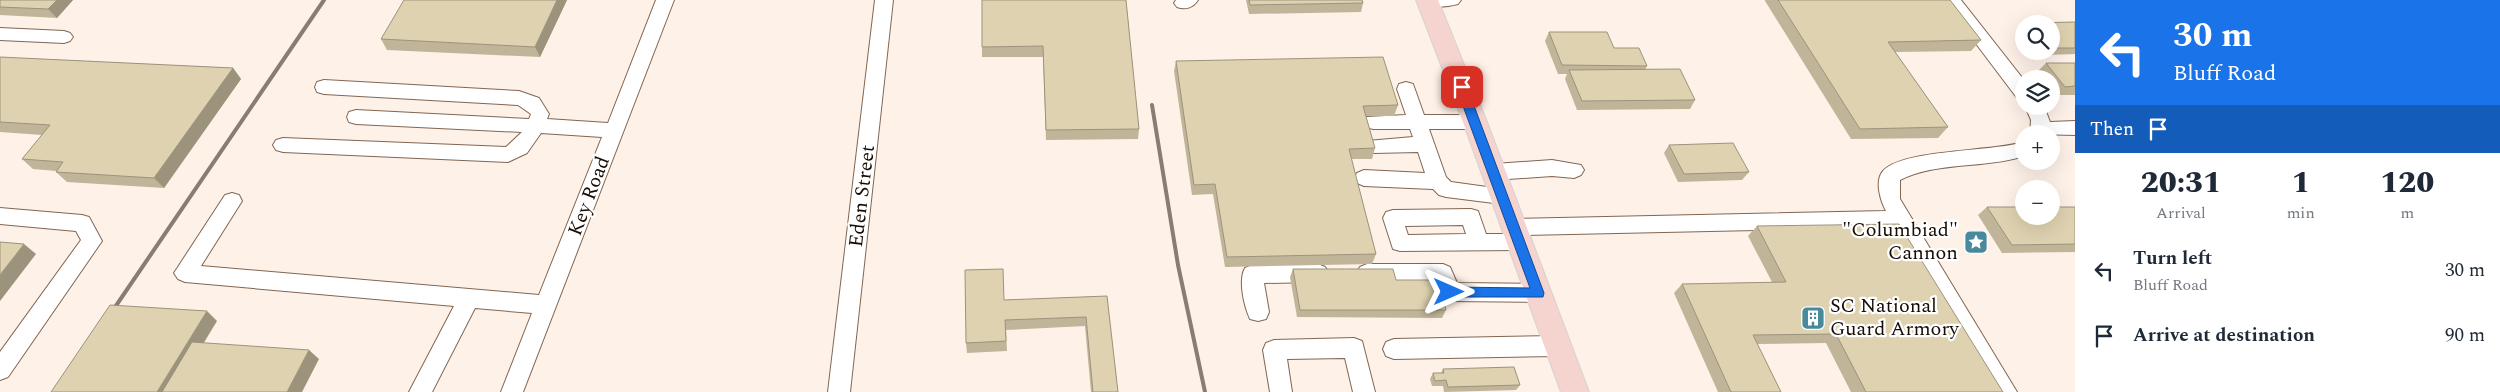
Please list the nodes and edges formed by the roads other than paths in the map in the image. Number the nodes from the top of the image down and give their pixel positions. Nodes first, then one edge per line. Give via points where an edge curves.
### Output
1 (665, 0) edge
2 (884, 0) edge
3 (1428, 0) edge
4 (1452, 0) edge
5 (1952, 0) edge
6 (0, 34) edge
7 (64, 37) dead end
8 (2015, 81) edge
9 (324, 87) dead end
10 (1406, 89) dead end
11 (374, 90) junction
12 (356, 117) junction
13 (1373, 122) edge
14 (1417, 122) junction
15 (1475, 122) junction
16 (535, 126) junction
17 (2075, 128) edge
18 (2060, 129) edge
19 (614, 130) junction
20 (283, 144) dead end
21 (1425, 144) junction
22 (1374, 146) edge
23 (337, 147) junction
24 (2015, 152) edge
25 (1574, 170) dead end
26 (1494, 172) junction
27 (1364, 178) dead end
28 (1438, 181) junction
29 (1502, 196) junction
30 (232, 201) dead end
31 (0, 216) edge
32 (1902, 219) junction
33 (1516, 234) junction
34 (1479, 243) dead end
35 (1538, 293) junction
36 (469, 298) junction
37 (546, 305) junction
38 (1258, 312) dead end
39 (1558, 346) junction
40 (1394, 349) dead end
41 (0, 370) edge
42 (420, 392) edge
43 (512, 392) edge
44 (839, 392) edge
45 (1281, 392) edge
46 (1364, 392) edge
47 (1575, 392) edge
48 (2006, 392) edge

1 - 19 street, Key Road
2 - 44 street, Eden Street
3 - 4 street
3 - 15 main road
5 - 8 street
6 - 7 street
9 - 11 street
10 - 14 street
11 - 12 street
11 - 16 street via 519,98 538,108 540,114
12 - 16 street
12 - 23 street
13 - 14 street
14 - 15 street
14 - 21 street
15 - 26 main road
16 - 19 street
16 - 23 street via 526,144 508,155
17 - 18 street
19 - 37 street, Key Road
20 - 23 street
21 - 22 street
21 - 28 street
24 - 32 street via 1914,164 1890,176 1890,200
25 - 26 street via 1552,168
26 - 29 main road
27 - 28 street
28 - 29 street via 1446,188
29 - 33 main road
30 - 36 street via 185,273
31 - 41 street via 82,223 92,241
32 - 33 street
32 - 48 street
33 - 34 street
33 - 35 main road
35 - 38 street via 1449,292 1443,273 1252,274
35 - 39 main road
36 - 37 street
36 - 42 street
37 - 43 street, Key Road
39 - 40 street
39 - 47 main road
45 - 46 street via 1274,350 1354,348

